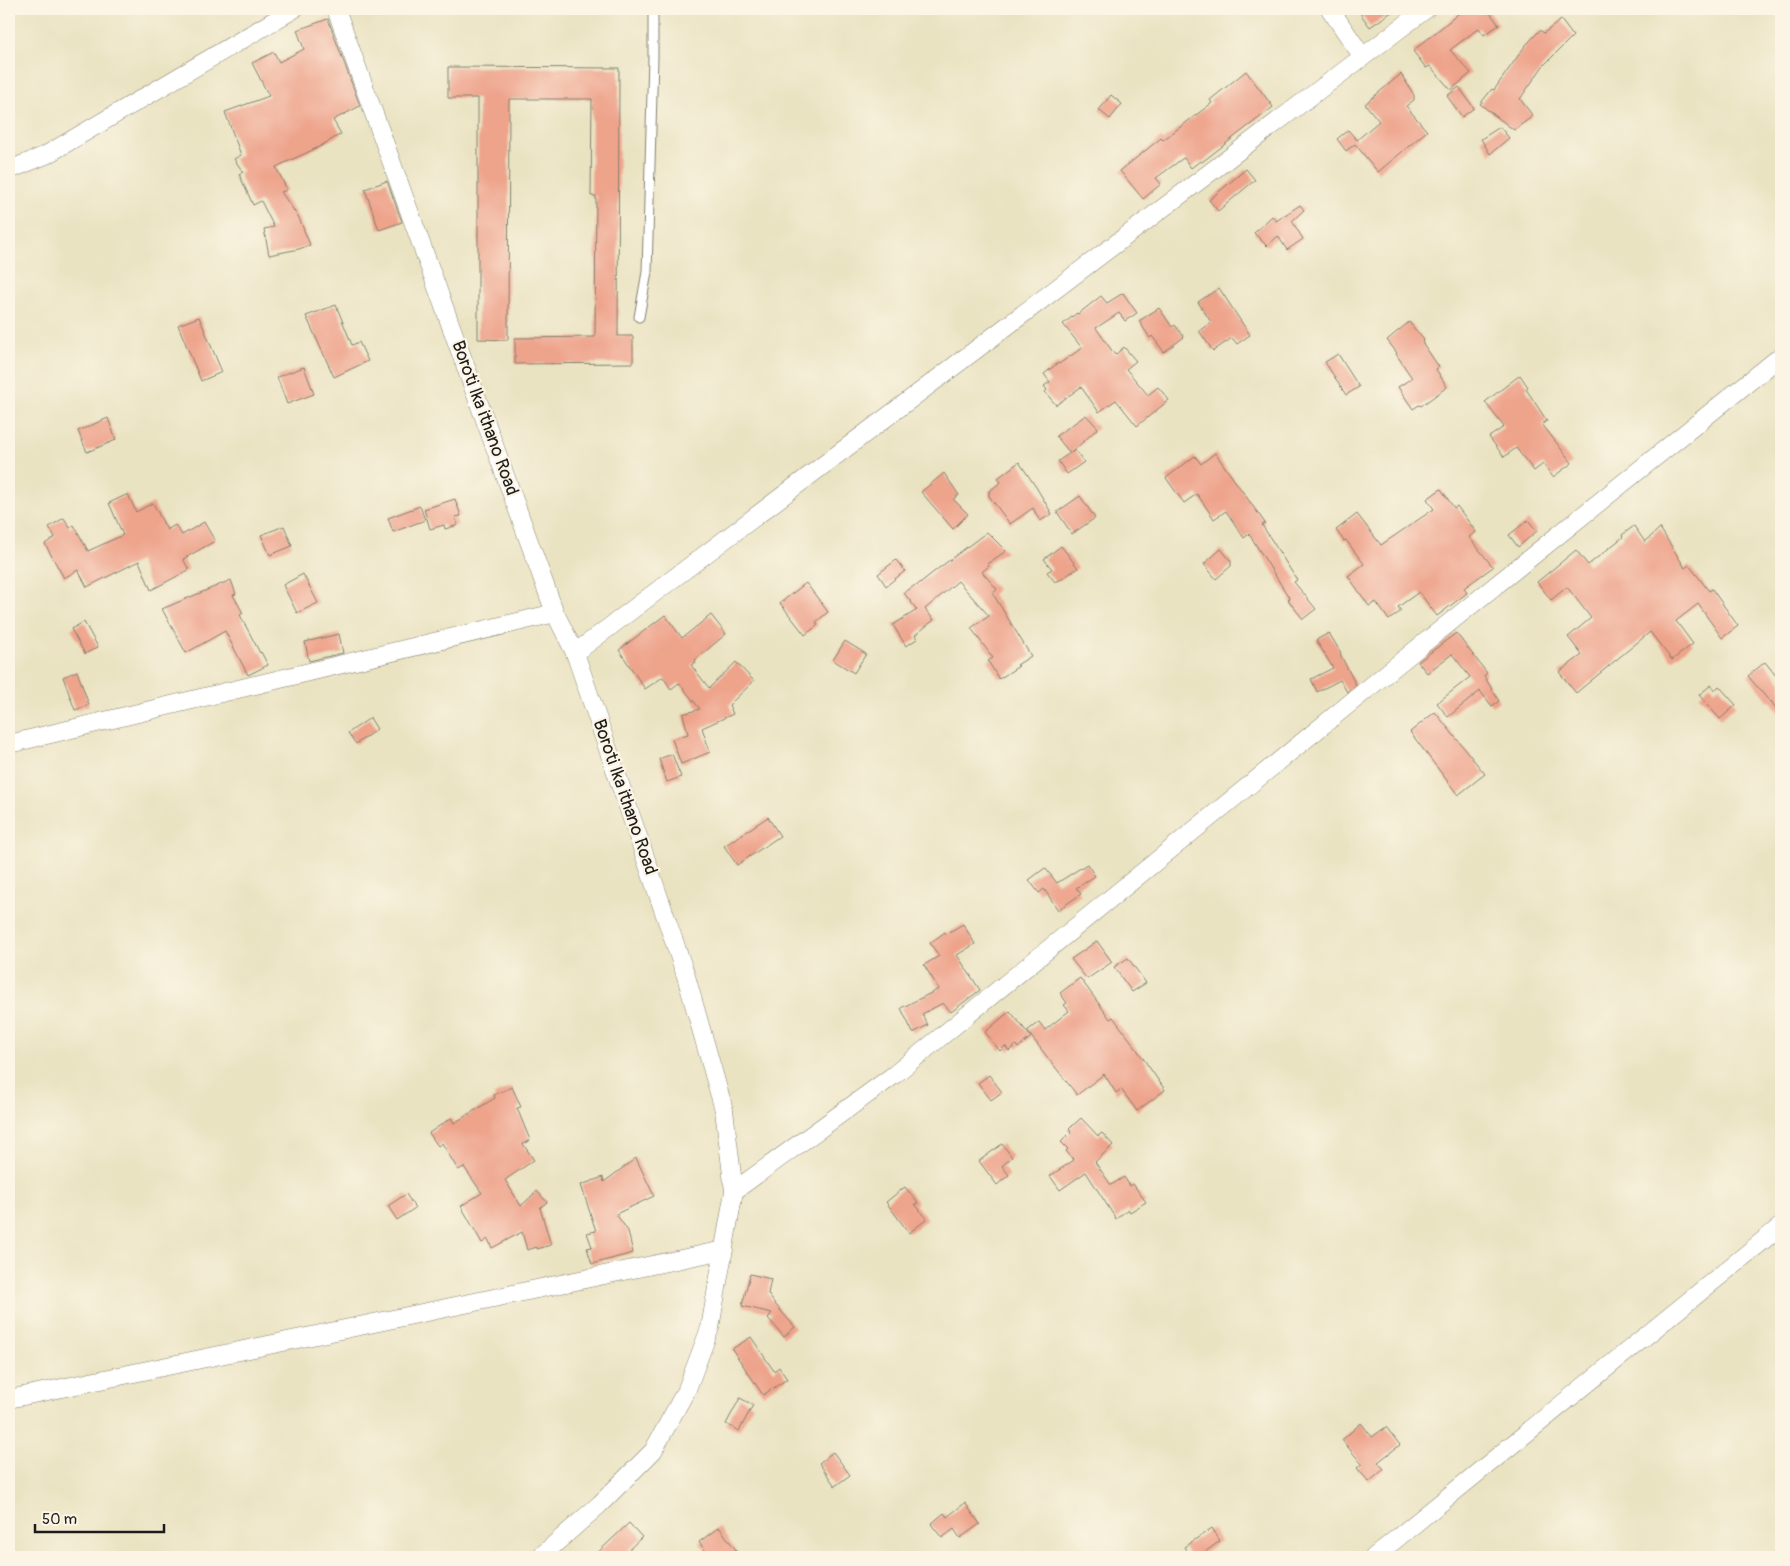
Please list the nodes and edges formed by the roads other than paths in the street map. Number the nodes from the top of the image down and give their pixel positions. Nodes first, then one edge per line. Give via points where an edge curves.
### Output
1 (294, 9) edge
2 (336, 9) edge
3 (652, 9) edge
4 (1330, 9) edge
5 (1426, 9) edge
6 (1362, 56) junction
7 (9, 170) edge
8 (639, 317) dead end
9 (1781, 356) edge
10 (555, 613) junction
11 (575, 653) junction
12 (9, 744) edge
13 (734, 1191) junction
14 (1781, 1226) edge
15 (724, 1250) junction
16 (9, 1399) edge
17 (540, 1557) edge
18 (1374, 1557) edge

1 - 7 street via 46,155
2 - 10 street, Boroti Ika ithano Road
3 - 8 lane via 647,272
4 - 6 street
5 - 6 street
6 - 11 street
9 - 13 street via 894,1075
10 - 11 street, Boroti Ika ithano Road
10 - 12 street
11 - 13 street, Boroti Ika ithano Road via 686,976 724,1110
13 - 15 street, Boroti Ika ithano Road
14 - 18 street
15 - 16 street
15 - 17 street, Boroti Ika ithano Road via 710,1328 687,1389 653,1451

